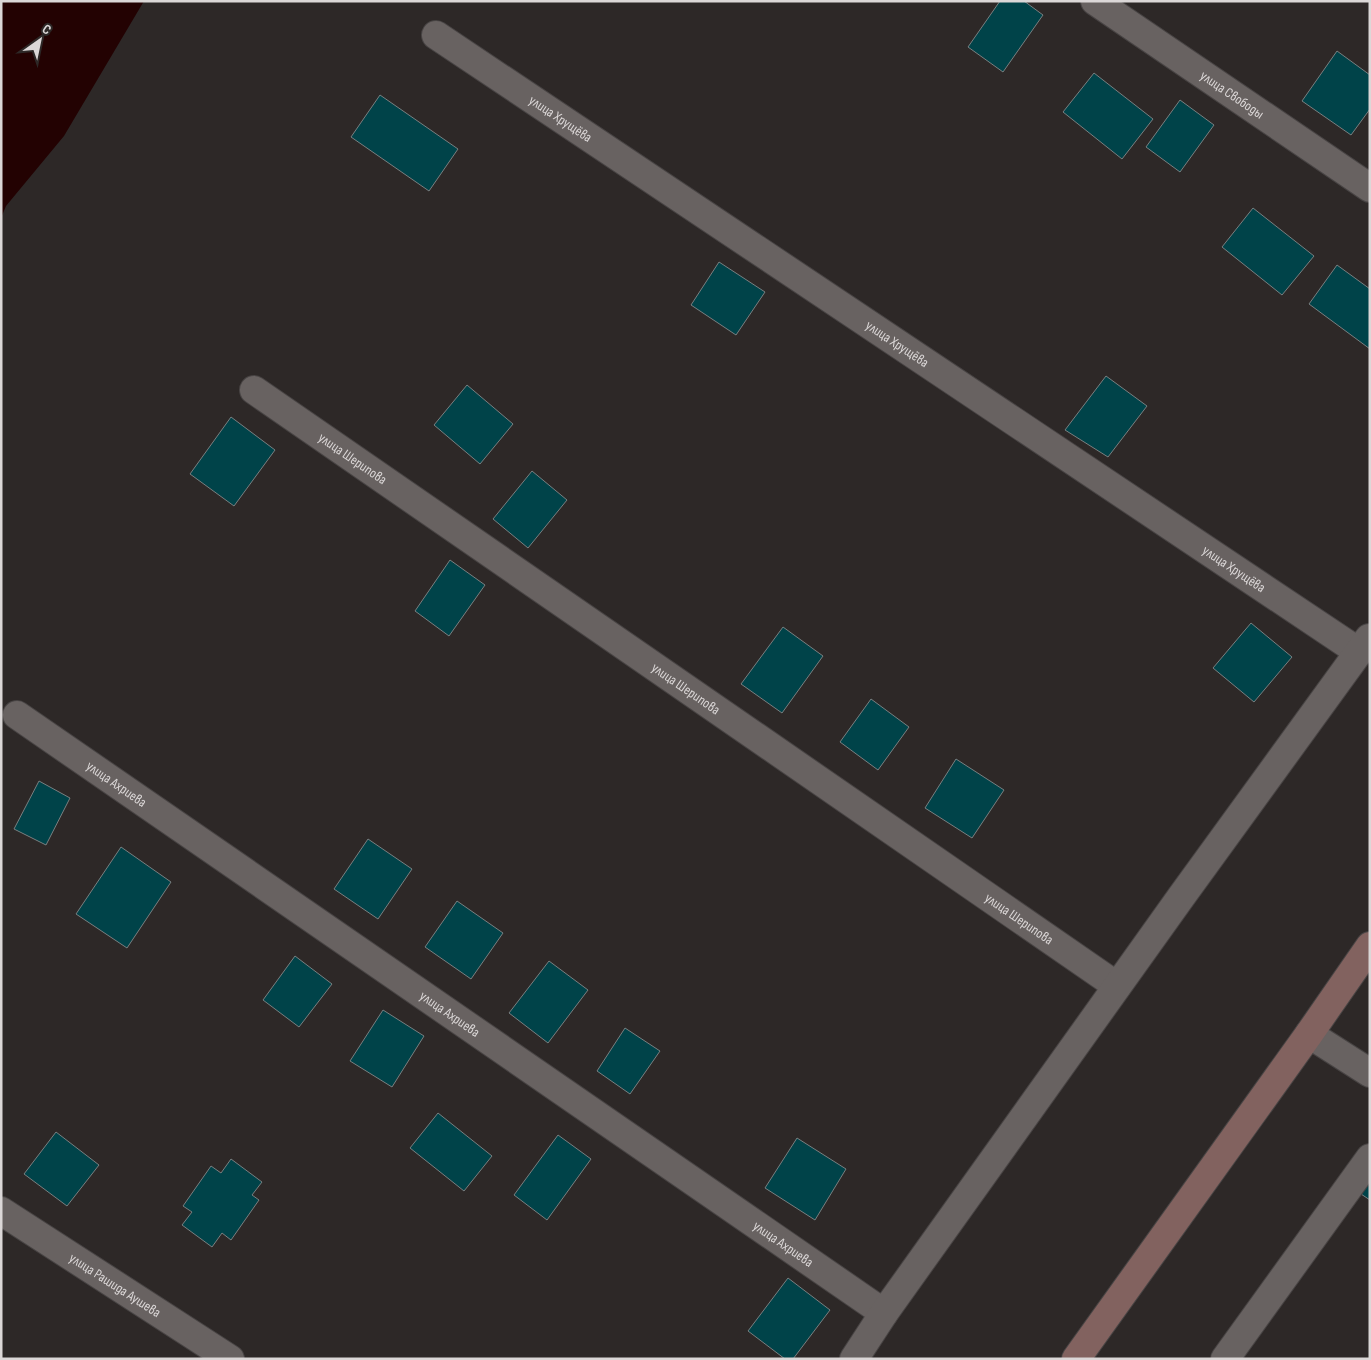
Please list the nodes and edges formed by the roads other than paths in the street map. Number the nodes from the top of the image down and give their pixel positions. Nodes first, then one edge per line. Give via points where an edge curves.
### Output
1 (1096, 1) edge
2 (436, 35) dead end
3 (1370, 188) edge
4 (254, 390) dead end
5 (1364, 644) edge
6 (16, 715) dead end
7 (1370, 946) edge
8 (1117, 986) junction
9 (1309, 1034) junction
10 (1370, 1073) edge
11 (1370, 1158) edge
12 (1, 1211) edge
13 (884, 1313) junction
14 (230, 1359) edge
15 (854, 1359) edge
16 (1076, 1359) edge
17 (1225, 1359) edge

1 - 3 street, улица Свободы
2 - 5 street, улица Хрущёва
4 - 8 street, улица Шерипова
5 - 8 street
6 - 13 street, улица Ахриева
7 - 9 main road
8 - 13 street
9 - 10 street
9 - 16 main road
11 - 17 street
12 - 14 street, улица Рашида Аушева
13 - 15 street

